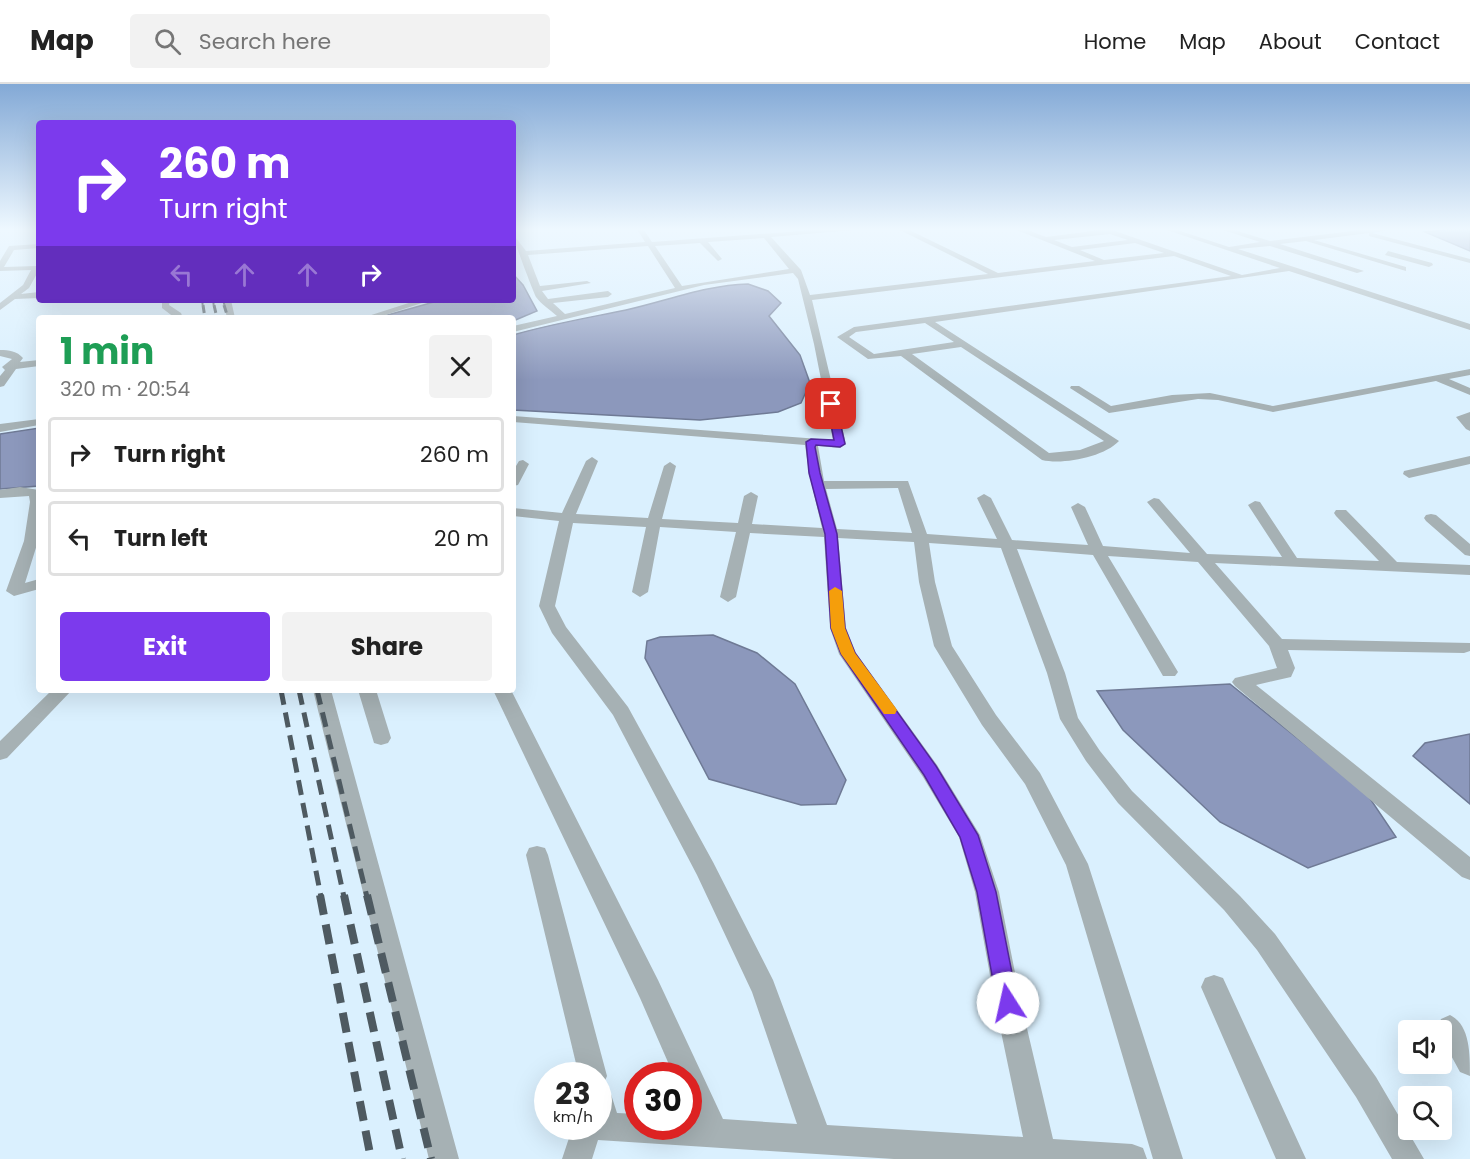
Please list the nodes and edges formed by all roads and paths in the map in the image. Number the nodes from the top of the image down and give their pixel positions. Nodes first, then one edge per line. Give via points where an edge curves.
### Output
1 (31, 279) edge
2 (533, 279) edge
3 (673, 279) edge
4 (734, 279) edge
5 (800, 279) edge
6 (971, 279) edge
7 (1225, 279) edge
8 (1322, 279) edge
9 (587, 283) dead end
10 (537, 289) junction
11 (680, 290) junction
12 (608, 294) dead end
13 (36, 295) edge
14 (14, 297) junction
15 (807, 298) junction
16 (544, 302) junction
17 (166, 303) edge
18 (417, 303) edge
19 (0, 307) edge
20 (178, 315) edge
21 (376, 315) edge
22 (562, 316) junction
23 (927, 320) junction
24 (1470, 327) edge
25 (516, 328) edge
26 (963, 344) junction
27 (902, 352) junction
28 (0, 353) edge
29 (36, 363) edge
30 (14, 367) junction
31 (0, 368) edge
32 (1470, 372) edge
33 (1437, 378) junction
34 (0, 384) edge
35 (1075, 388) dead end
36 (1470, 392) edge
37 (1470, 415) edge
38 (516, 419) edge
39 (36, 422) edge
40 (1470, 427) edge
41 (0, 428) edge
42 (811, 445) junction
43 (592, 460) dead end
44 (1470, 460) edge
45 (523, 464) dead end
46 (670, 466) dead end
47 (1409, 474) dead end
48 (516, 477) edge
49 (816, 479) junction
50 (0, 494) edge
51 (36, 495) edge
52 (751, 496) dead end
53 (984, 498) dead end
54 (1154, 502) dead end
55 (1255, 505) dead end
56 (1078, 507) dead end
57 (36, 512) edge
58 (516, 512) edge
59 (1341, 513) dead end
60 (567, 518) junction
61 (1431, 518) dead end
62 (655, 522) junction
63 (744, 528) junction
64 (831, 534) junction
65 (921, 538) junction
66 (1008, 546) junction
67 (33, 550) edge
68 (1098, 551) junction
69 (1470, 552) edge
70 (1204, 558) junction
71 (1292, 561) junction
72 (1391, 565) junction
73 (1470, 570) edge
74 (36, 585) edge
75 (640, 592) dead end
76 (7, 593) edge
77 (728, 597) dead end
78 (1276, 644) junction
79 (1464, 647) dead end
80 (1169, 672) dead end
81 (60, 693) edge
82 (323, 693) edge
83 (368, 693) edge
84 (503, 693) edge
85 (381, 738) dead end
86 (0, 753) edge
87 (537, 855) dead end
88 (1470, 870) edge
89 (1214, 987) dead end
90 (1452, 1031) edge
91 (589, 1062) edge
92 (682, 1062) edge
93 (1470, 1062) edge
94 (702, 1106) edge
95 (612, 1127) edge
96 (714, 1132) junction
97 (589, 1140) edge
98 (818, 1141) junction
99 (1041, 1152) junction
100 (444, 1159) edge
101 (577, 1159) edge
102 (1132, 1159) edge
103 (1168, 1159) edge
104 (1291, 1159) edge
105 (1409, 1159) edge

1 - 14 street
2 - 10 street
3 - 11 street
4 - 11 street
5 - 15 street
6 - 15 street
7 - 23 street
8 - 24 street
9 - 10 street
10 - 16 street
11 - 22 street
12 - 16 street
13 - 14 street
14 - 19 street
15 - 42 street via 840,444
16 - 22 street
17 - 20 street
18 - 21 street
22 - 25 street
23 - 26 street
23 - 27 street via 854,330 842,337 872,357
26 - 27 street
26 - 27 street via 1113,441 1098,450 1046,457
28 - 30 street via 18,358
29 - 30 street
30 - 31 street
30 - 34 street
32 - 33 street
33 - 35 street via 1273,409 1213,396 1193,396 1109,410
33 - 36 street
37 - 40 street via 1462,417
38 - 42 street
39 - 41 street
42 - 49 street
43 - 60 street
44 - 47 street
45 - 48 street
46 - 62 street
49 - 64 street
49 - 65 street via 903,484
50 - 51 street via 20,491
52 - 63 street
53 - 66 street
54 - 70 street
55 - 71 street
56 - 68 street
57 - 67 street
58 - 60 street
59 - 72 street
60 - 62 street
60 - 98 street via 547,606 592,676 621,712 705,869 764,989
61 - 69 street
62 - 63 street
62 - 75 street
63 - 64 street
63 - 77 street
64 - 65 street
64 - 99 street via 838,628 848,654 930,771 969,835 987,892
65 - 66 street
65 - 103 street via 943,646 989,720 1033,779 1077,864
66 - 68 street
66 - 105 street via 1069,718 1093,756 1147,821 1232,903 1266,942
67 - 76 street
68 - 70 street
68 - 80 street
70 - 71 street
70 - 78 street
71 - 72 street
72 - 73 street
74 - 76 street
78 - 79 street
78 - 88 street via 1285,674 1241,682
81 - 86 street
82 - 100 street
83 - 85 street
84 - 92 street
87 - 91 street
89 - 104 street
90 - 93 street
94 - 96 street
95 - 96 street
96 - 98 street
97 - 101 street
98 - 99 street
99 - 102 street

